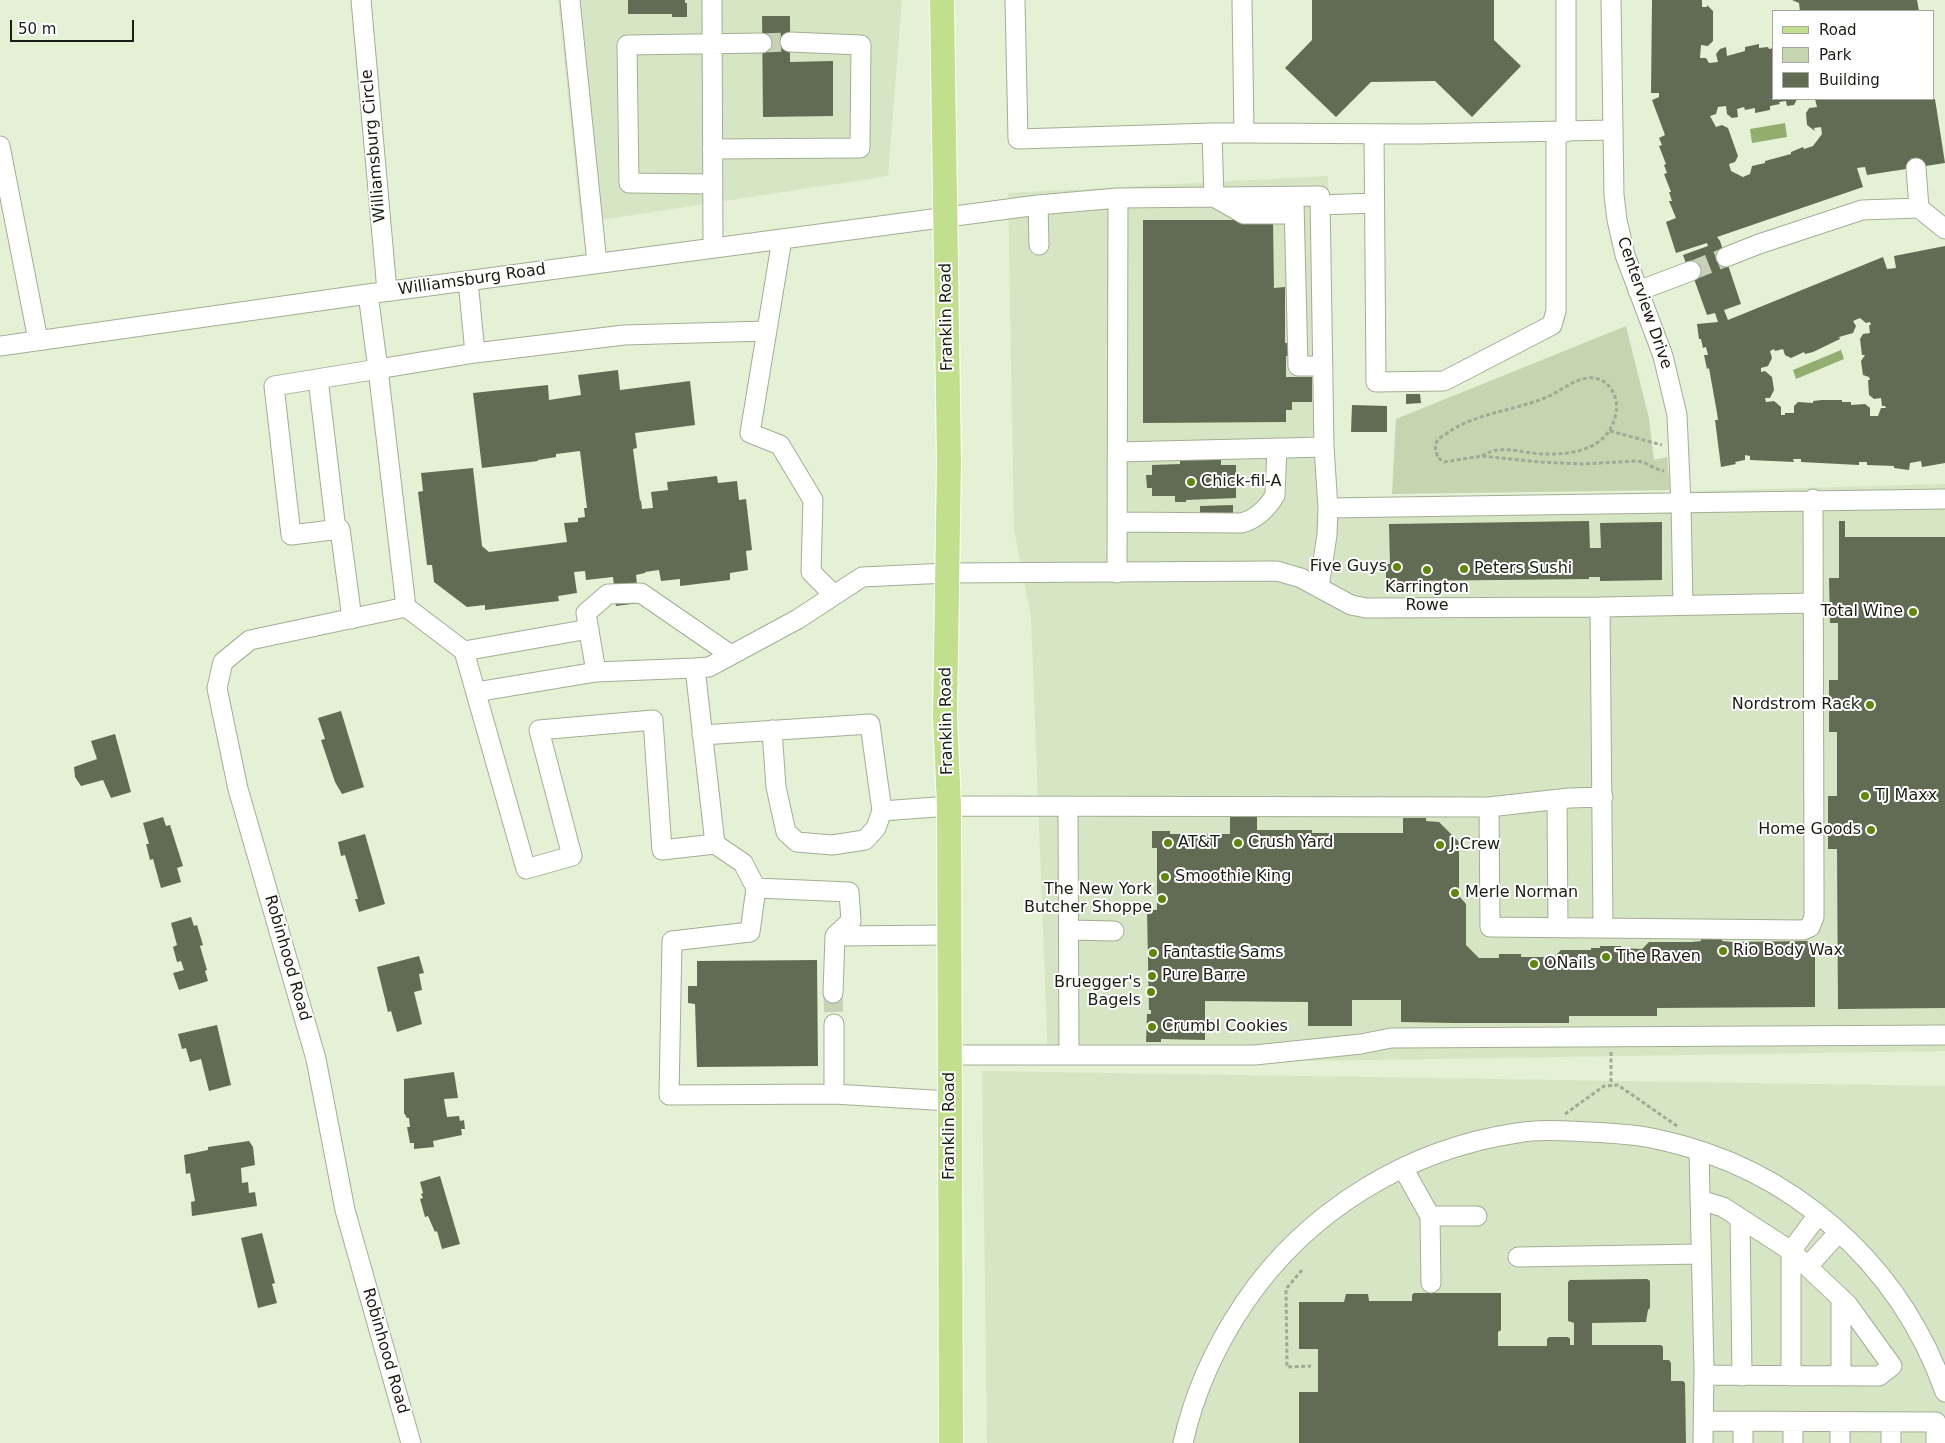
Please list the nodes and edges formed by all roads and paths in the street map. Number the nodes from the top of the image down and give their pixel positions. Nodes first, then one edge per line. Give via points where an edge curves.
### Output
1 (360, 0) edge
2 (570, 0) edge
3 (712, 0) edge
4 (942, 0) edge
5 (1015, 0) edge
6 (1242, 0) edge
7 (1566, 0) edge
8 (1611, 0) edge
9 (790, 42) tunnel mouth
10 (762, 43) tunnel mouth
11 (712, 44) junction
12 (1612, 130) junction
13 (1561, 132) junction
14 (1212, 133) junction
15 (1244, 133) junction
16 (1374, 134) junction
17 (0, 146) edge
18 (712, 149) junction
19 (1916, 168) dead end
20 (712, 184) junction
21 (1214, 197) junction
22 (1118, 198) junction
23 (1374, 203) junction
24 (1038, 205) junction
25 (1294, 205) junction
26 (1320, 205) junction
27 (1919, 208) junction
28 (944, 217) junction
29 (1945, 229) edge
30 (782, 239) junction
31 (1039, 245) dead end
32 (712, 248) junction
33 (1294, 254) junction
34 (1321, 254) junction
35 (1726, 257) tunnel mouth
36 (597, 263) junction
37 (1691, 271) tunnel mouth
38 (468, 280) junction
39 (387, 291) junction
40 (1638, 291) junction
41 (368, 294) junction
42 (1295, 306) junction
43 (1322, 306) junction
44 (767, 330) junction
45 (38, 340) junction
46 (0, 346) edge
47 (474, 353) junction
48 (1323, 366) junction
49 (378, 369) junction
50 (318, 379) junction
51 (1610, 431) junction
52 (1324, 447) junction
53 (1277, 448) junction
54 (1679, 450) junction
55 (1118, 452) junction
56 (1482, 456) junction
57 (1680, 474) junction
58 (1945, 498) edge
59 (1813, 499) junction
60 (1682, 503) junction
61 (1328, 508) junction
62 (1118, 522) junction
63 (336, 530) junction
64 (947, 572) junction
65 (1117, 573) junction
66 (1318, 587) junction
67 (834, 595) junction
68 (1813, 602) junction
69 (1683, 605) junction
70 (406, 608) junction
71 (1600, 608) junction
72 (352, 619) junction
73 (589, 629) junction
74 (464, 651) junction
75 (731, 655) junction
76 (695, 668) junction
77 (596, 672) junction
78 (476, 692) junction
79 (772, 730) junction
80 (702, 735) junction
81 (1603, 797) junction
82 (1557, 800) junction
83 (949, 806) junction
84 (1068, 806) junction
85 (1489, 807) junction
86 (882, 812) junction
87 (715, 844) junction
88 (756, 888) junction
89 (1558, 927) junction
90 (1604, 928) junction
91 (1069, 930) junction
92 (1114, 931) dead end
93 (949, 935) junction
94 (835, 936) junction
95 (833, 993) tunnel mouth
96 (834, 1024) tunnel mouth
97 (1945, 1035) edge
98 (1611, 1037) junction
99 (949, 1055) junction
100 (1069, 1055) junction
101 (1611, 1086) junction
102 (834, 1094) junction
103 (949, 1101) junction
104 (1562, 1131) junction
105 (1691, 1149) junction
106 (1403, 1168) junction
107 (1700, 1200) junction
108 (1818, 1215) junction
109 (1430, 1216) junction
110 (1477, 1216) dead end
111 (1740, 1218) junction
112 (1839, 1232) junction
113 (1791, 1251) junction
114 (1701, 1254) junction
115 (1518, 1257) dead end
116 (1808, 1266) junction
117 (1302, 1270) dead end
118 (1431, 1283) dead end
119 (1841, 1298) junction
120 (1940, 1363) edge
121 (1311, 1366) dead end
122 (1704, 1376) junction
123 (1742, 1376) junction
124 (1791, 1376) junction
125 (1841, 1376) junction
126 (1945, 1392) edge
127 (1940, 1419) edge
128 (1703, 1421) junction
129 (1743, 1422) junction
130 (1793, 1422) junction
131 (1840, 1422) junction
132 (1890, 1422) junction
133 (411, 1443) edge
134 (951, 1443) edge
135 (1184, 1443) edge
136 (1703, 1443) edge
137 (1743, 1443) edge
138 (1793, 1443) edge
139 (1840, 1443) edge
140 (1890, 1443) edge
141 (1936, 1443) edge

1 - 39 street, Williamsburg Circle
2 - 36 street
3 - 11 street
4 - 28 main road, Franklin Road
5 - 14 street via 1018,139
6 - 15 street
7 - 13 street
8 - 12 street, Centerview Drive
9 - 18 street via 861,45 860,148
10 - 11 street
11 - 18 street
11 - 20 street via 627,45 629,183
12 - 13 street
12 - 40 street, Centerview Drive via 1617,220
13 - 16 street
13 - 23 street via 1556,311 1552,325 1444,381 1376,382
14 - 15 street
14 - 21 street
15 - 16 street
16 - 23 street
17 - 45 street
18 - 20 street
19 - 27 street
20 - 32 street
21 - 22 street, Williamsburg Road
21 - 25 street, Williamsburg Road
22 - 24 street, Williamsburg Road
22 - 55 street
23 - 26 street
24 - 28 street, Williamsburg Road
24 - 31 street
25 - 26 street, Williamsburg Road via 1320,196
25 - 33 street
26 - 34 street
27 - 29 street
27 - 35 street via 1862,210
28 - 30 street, Williamsburg Road
28 - 64 main road, Franklin Road via 949,462
30 - 32 street, Williamsburg Road
30 - 44 street
32 - 36 street, Williamsburg Road
33 - 34 street
33 - 42 street
34 - 43 street
36 - 38 street, Williamsburg Road
37 - 40 street
38 - 39 street, Williamsburg Road
38 - 47 street
39 - 41 street, Williamsburg Road
40 - 54 street, Centerview Drive via 1668,373 1677,416
41 - 45 street, Williamsburg Road
41 - 49 street
42 - 43 street
42 - 48 street via 1298,366
43 - 48 street
44 - 47 street via 624,335
44 - 67 street via 750,433 780,445 813,500 811,572
45 - 46 street, Williamsburg Road
47 - 49 street
48 - 52 street
49 - 50 street
49 - 70 street
50 - 63 street
50 - 63 street via 274,386 291,535
51 - 54 path
51 - 56 path via 1594,446 1574,452 1543,454 1494,450
51 - 56 path via 1616,413 1615,395 1600,379 1585,378 1548,397 1470,420 1442,437 1435,447 1438,458 1444,462
52 - 53 street
52 - 61 street
53 - 55 street
53 - 62 street via 1275,495 1252,521
54 - 57 street, Centerview Drive
55 - 62 street
56 - 57 path via 1583,464 1643,462
57 - 60 street, Centerview Drive
58 - 59 street
59 - 60 street
59 - 68 street
60 - 61 street
60 - 69 street, Centerview Drive
61 - 66 street
62 - 65 street
63 - 72 street via 340,529
64 - 65 street
64 - 67 street via 862,577
64 - 83 main road, Franklin Road
65 - 66 street via 1277,571
66 - 71 street via 1351,605 1366,608
67 - 75 street via 798,619
68 - 69 street
68 - 90 street via 1814,917 1810,927 1803,930
69 - 71 street
70 - 72 street, Robinhood Road
70 - 74 street
71 - 81 street
72 - 133 street, Robinhood Road via 250,640 223,662 217,688 238,789 316,1059 345,1210
73 - 74 street
73 - 75 street via 586,613 608,594 641,593
73 - 77 street
74 - 78 street
75 - 76 street via 709,667
76 - 77 street
76 - 80 street
77 - 78 street
78 - 87 street via 526,869 572,856 538,730 653,720 662,850
79 - 80 street
79 - 86 street via 870,724
79 - 86 street via 776,787 786,832 797,842 832,845 865,840 876,828
80 - 87 street
81 - 82 street
81 - 90 street
82 - 85 street
82 - 89 street
83 - 84 street
83 - 86 street
83 - 93 main road, Franklin Road
84 - 85 street
84 - 91 street
85 - 89 street via 1490,927
87 - 88 street via 743,863
88 - 94 street via 849,892 851,921
88 - 102 street via 750,932 672,941 669,1094
89 - 90 street
91 - 92 street
91 - 100 street
93 - 94 street
93 - 99 main road, Franklin Road
94 - 95 street
96 - 102 street
97 - 98 street
98 - 100 street via 1391,1038 1255,1055
98 - 101 path
99 - 100 street
99 - 103 main road, Franklin Road
101 - 104 path via 1604,1086 1563,1116
101 - 105 path via 1618,1085 1686,1132
102 - 103 street
103 - 134 main road, Franklin Road
104 - 105 street via 1628,1134
104 - 106 street via 1518,1132 1487,1139 1453,1148
105 - 107 street
105 - 108 street via 1756,1175
106 - 109 street
106 - 135 street via 1333,1209 1270,1268 1230,1325 1214,1355 1196,1397
107 - 111 street via 1723,1207
107 - 114 street
108 - 112 street
108 - 113 street
109 - 110 street
109 - 118 street
111 - 113 street
111 - 123 street
112 - 116 street
112 - 120 street via 1885,1280
113 - 116 street
113 - 124 street
114 - 115 street
114 - 122 street
116 - 119 street
117 - 121 path via 1286,1289 1287,1367
119 - 125 street
119 - 125 street via 1892,1366 1879,1376
120 - 126 street
122 - 123 street
122 - 128 street
123 - 124 street
124 - 125 street
127 - 132 street
127 - 141 street
128 - 129 street
128 - 136 street
129 - 130 street
129 - 137 street
130 - 131 street
130 - 138 street
131 - 132 street
131 - 139 street
132 - 140 street

